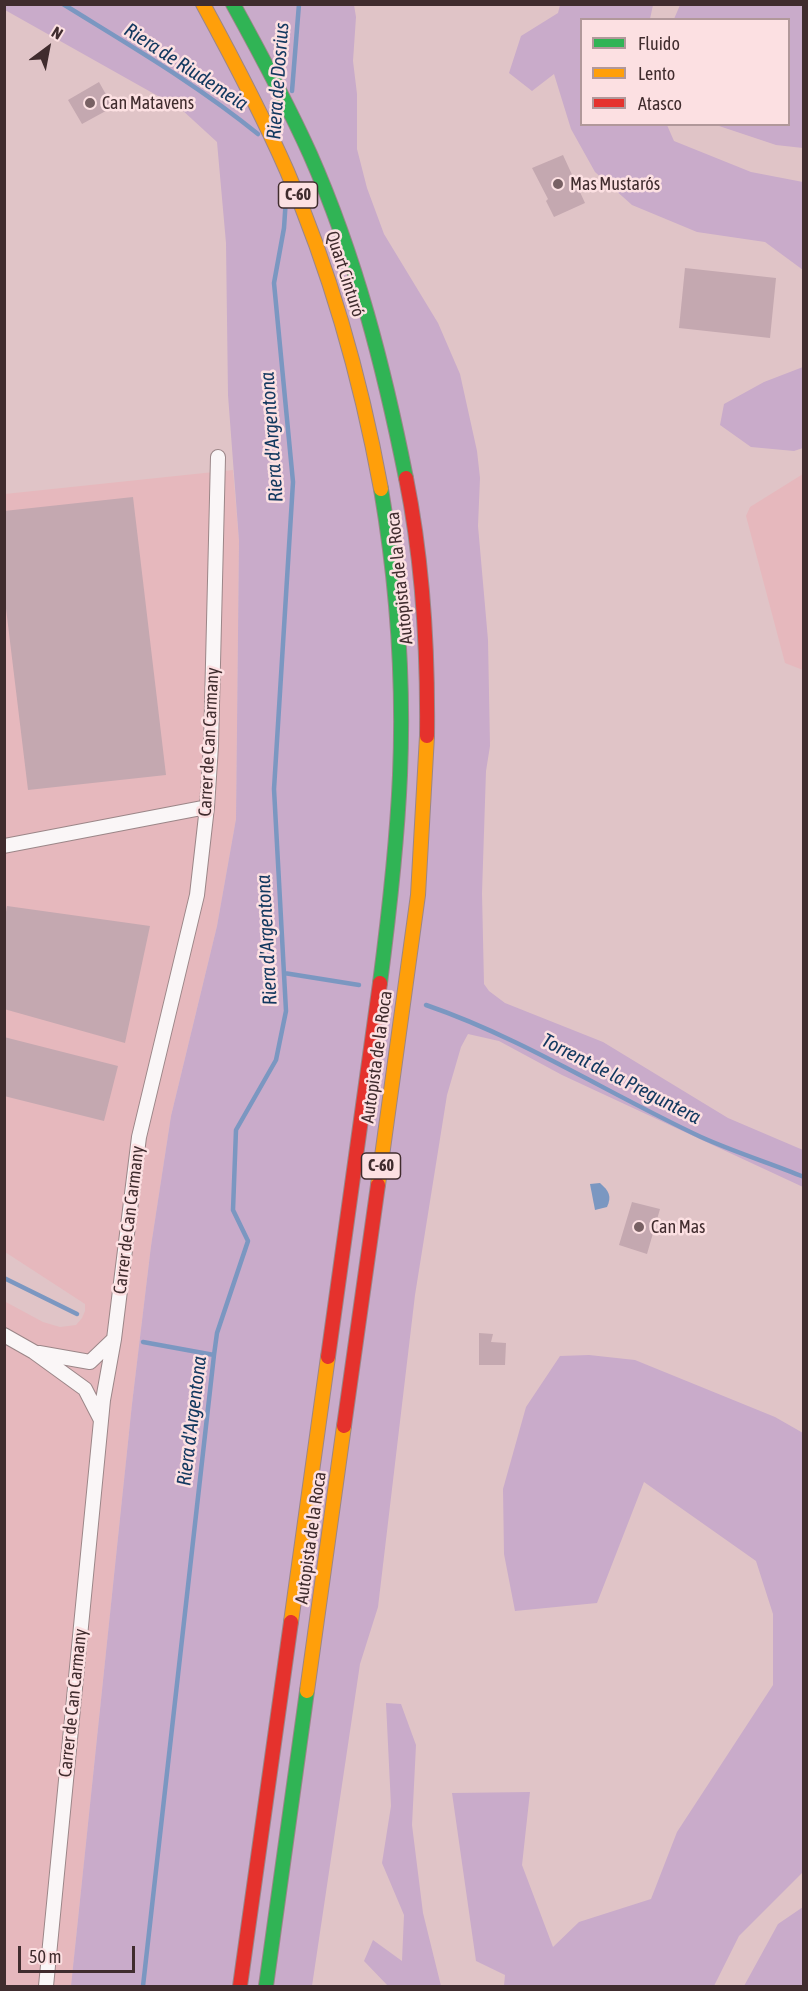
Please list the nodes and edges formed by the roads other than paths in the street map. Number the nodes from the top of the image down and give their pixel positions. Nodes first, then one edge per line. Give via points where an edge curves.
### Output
1 (203, 4) edge
2 (233, 4) edge
3 (377, 346) joint
4 (363, 397) joint
5 (218, 457) dead end
6 (207, 807) junction
7 (4, 846) edge
8 (4, 1335) edge
9 (114, 1339) junction
10 (34, 1352) junction
11 (102, 1422) junction
12 (46, 1986) edge
13 (240, 1986) edge
14 (266, 1986) edge

1 - 4 highway, Quart Cinturó / C-60 via 276,142 309,222
2 - 3 highway, Quart Cinturó / C-60 via 284,99 315,169 342,235
3 - 14 highway, Autopista de la Roca / C-60 via 395,421 419,569 426,654 426,788 412,940
4 - 13 highway, Autopista de la Roca / C-60 via 395,585 401,707 395,868
5 - 6 street, Carrer de Can Carmany
6 - 7 street
6 - 9 street, Carrer de Can Carmany via 196,895 139,1137
8 - 10 street
9 - 10 street via 90,1362
9 - 11 street, Carrer de Can Carmany
10 - 11 street via 85,1389
11 - 12 street, Carrer de Can Carmany

